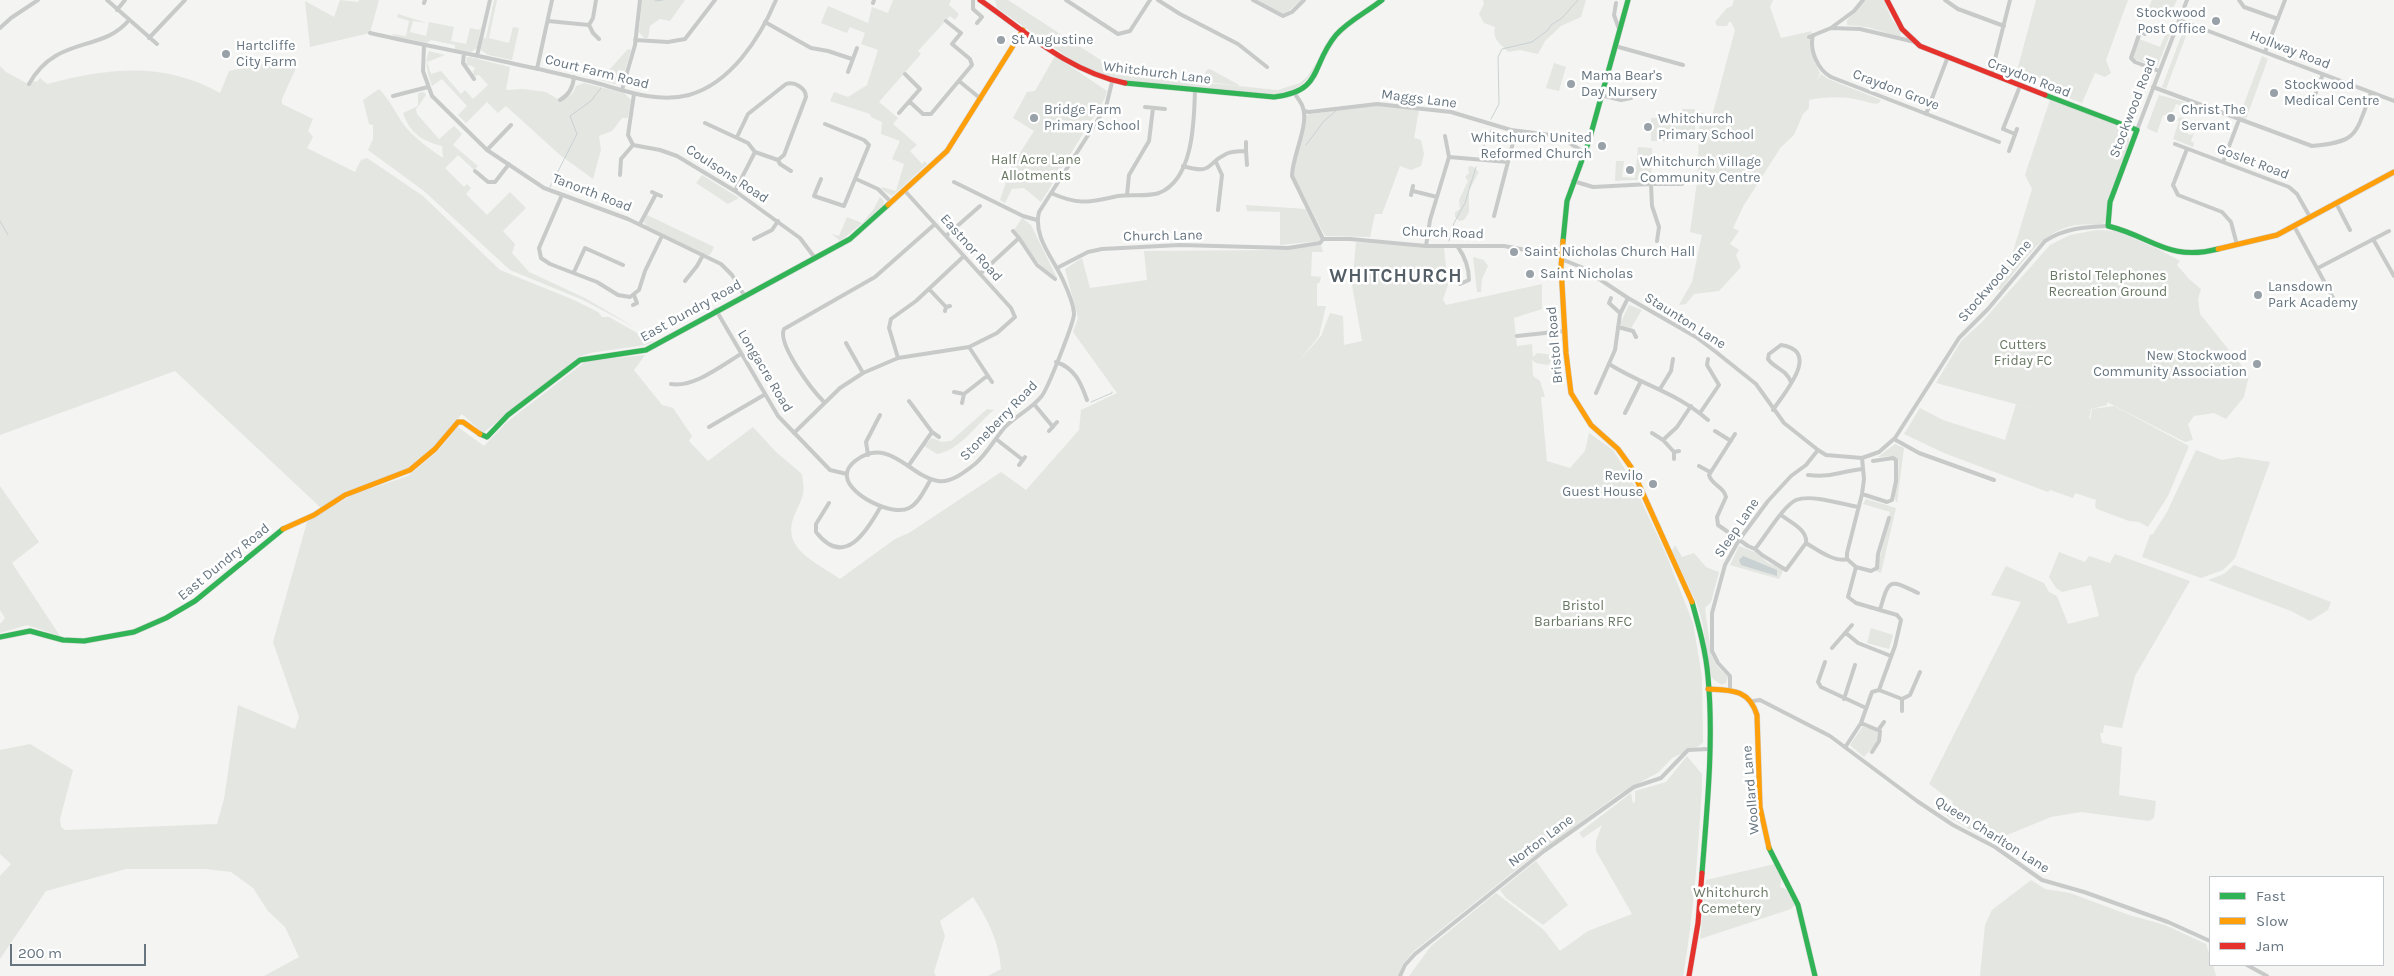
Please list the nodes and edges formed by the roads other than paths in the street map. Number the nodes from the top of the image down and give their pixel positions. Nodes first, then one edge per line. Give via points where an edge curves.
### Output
1 (38, 0) edge
2 (107, 0) edge
3 (125, 0) edge
4 (185, 0) edge
5 (490, 0) edge
6 (552, 0) edge
7 (596, 0) edge
8 (640, 0) edge
9 (715, 0) edge
10 (776, 0) edge
11 (974, 0) edge
12 (980, 0) edge
13 (1066, 0) edge
14 (1150, 0) edge
15 (1158, 0) edge
16 (1253, 0) edge
17 (1304, 0) edge
18 (1382, 0) edge
19 (1628, 0) edge
20 (1863, 0) edge
21 (1887, 0) edge
22 (1945, 0) edge
23 (2010, 0) edge
24 (2186, 0) edge
25 (2240, 0) edge
26 (2285, 0) edge
27 (988, 2) edge
28 (1616, 3) dead end
29 (117, 10) junction
30 (986, 12) dead end
31 (982, 17) junction
32 (2278, 19) junction
33 (129, 20) junction
34 (2179, 20) junction
35 (548, 21) junction
36 (946, 21) dead end
37 (765, 22) junction
38 (977, 23) dead end
39 (589, 25) junction
40 (2004, 26) junction
41 (0, 28) edge
42 (1831, 28) junction
43 (1023, 30) junction
44 (1620, 30) junction
45 (370, 33) dead end
46 (2145, 34) dead end
47 (1811, 36) joint
48 (150, 38) junction
49 (600, 39) dead end
50 (635, 40) junction
51 (1915, 42) junction
52 (157, 44) dead end
53 (952, 44) junction
54 (424, 45) junction
55 (1615, 46) junction
56 (857, 48) dead end
57 (948, 49) dead end
58 (2265, 52) junction
59 (464, 53) junction
60 (477, 56) junction
61 (1947, 58) junction
62 (852, 59) junction
63 (1683, 65) dead end
64 (1267, 67) dead end
65 (537, 69) junction
66 (2159, 71) junction
67 (848, 72) dead end
68 (905, 74) dead end
69 (2323, 74) junction
70 (1991, 76) junction
71 (574, 77) junction
72 (32, 78) junction
73 (474, 79) dead end
74 (37, 80) dead end
75 (959, 81) junction
76 (1112, 82) junction
77 (29, 84) dead end
78 (2020, 86) junction
79 (428, 87) junction
80 (2153, 88) junction
81 (622, 90) junction
82 (1195, 90) junction
83 (2371, 93) junction
84 (634, 94) junction
85 (1295, 94) junction
86 (1600, 95) junction
87 (393, 96) dead end
88 (1631, 98) dead end
89 (2308, 98) dead end
90 (981, 99) junction
91 (560, 100) dead end
92 (2313, 100) junction
93 (2394, 101) edge
94 (910, 102) junction
95 (2319, 102) dead end
96 (1145, 107) dead end
97 (1153, 108) junction
98 (1165, 109) dead end
99 (1304, 111) junction
100 (899, 113) dead end
101 (1926, 114) junction
102 (2239, 120) junction
103 (705, 122) dead end
104 (511, 124) dead end
105 (825, 124) dead end
106 (2137, 130) junction
107 (1516, 131) junction
108 (1445, 136) dead end
109 (737, 137) junction
110 (1246, 142) dead end
111 (1999, 142) dead end
112 (2175, 144) dead end
113 (632, 145) junction
114 (2187, 149) junction
115 (487, 150) junction
116 (1246, 151) junction
117 (2008, 151) dead end
118 (755, 152) junction
119 (1585, 153) junction
120 (1449, 157) junction
121 (778, 160) junction
122 (1216, 162) junction
123 (1508, 162) junction
124 (2223, 162) junction
125 (509, 164) junction
126 (1184, 166) junction
127 (1247, 166) dead end
128 (475, 171) dead end
129 (790, 171) dead end
130 (2394, 172) edge
131 (620, 175) dead end
132 (821, 178) dead end
133 (856, 179) junction
134 (1573, 181) junction
135 (954, 182) dead end
136 (1651, 184) junction
137 (1682, 184) dead end
138 (961, 185) junction
139 (959, 190) dead end
140 (735, 191) junction
141 (905, 191) junction
142 (1413, 191) dead end
143 (1051, 193) junction
144 (656, 194) dead end
145 (562, 195) junction
146 (1127, 195) junction
147 (814, 196) junction
148 (1437, 197) junction
149 (812, 202) dead end
150 (891, 202) junction
151 (2336, 203) junction
152 (980, 206) dead end
153 (1218, 210) dead end
154 (1494, 216) dead end
155 (2310, 217) junction
156 (1037, 220) junction
157 (778, 221) junction
158 (640, 224) junction
159 (935, 224) junction
160 (2108, 226) junction
161 (2294, 226) junction
162 (2350, 230) dead end
163 (1013, 231) dead end
164 (2389, 231) dead end
165 (662, 236) junction
166 (946, 236) junction
167 (754, 238) dead end
168 (1019, 238) junction
169 (1323, 239) junction
170 (2373, 239) junction
171 (1657, 240) dead end
172 (1426, 246) junction
173 (2237, 246) junction
174 (1458, 247) junction
175 (702, 256) junction
176 (964, 256) junction
177 (1561, 256) junction
178 (815, 258) junction
179 (623, 265) dead end
180 (1057, 268) junction
181 (2318, 268) junction
182 (574, 272) junction
183 (980, 274) junction
184 (1050, 276) junction
185 (2394, 276) edge
186 (1055, 279) dead end
187 (685, 281) dead end
188 (1046, 281) dead end
189 (1460, 284) dead end
190 (930, 289) junction
191 (634, 295) junction
192 (744, 295) junction
193 (1611, 298) dead end
194 (1628, 298) junction
195 (637, 303) dead end
196 (2338, 307) dead end
197 (947, 308) dead end
198 (716, 310) junction
199 (1620, 313) junction
200 (1618, 327) junction
201 (1564, 331) junction
202 (1517, 336) dead end
203 (1636, 337) dead end
204 (845, 342) dead end
205 (968, 346) junction
206 (741, 354) junction
207 (898, 358) junction
208 (1673, 359) dead end
209 (1708, 360) dead end
210 (1056, 362) junction
211 (1609, 364) junction
212 (1701, 366) dead end
213 (1707, 366) junction
214 (1628, 368) dead end
215 (863, 373) junction
216 (1624, 374) junction
217 (987, 376) junction
218 (992, 382) dead end
219 (1640, 382) junction
220 (1791, 382) junction
221 (671, 384) dead end
222 (1725, 384) dead end
223 (1718, 386) junction
224 (1660, 389) junction
225 (954, 392) dead end
226 (1598, 392) dead end
227 (964, 394) junction
228 (1092, 394) dead end
229 (764, 395) junction
230 (909, 401) dead end
231 (824, 402) junction
232 (962, 403) dead end
233 (1034, 404) junction
234 (1691, 406) junction
235 (1773, 410) junction
236 (1700, 412) junction
237 (1626, 414) dead end
238 (880, 415) dead end
239 (877, 420) junction
240 (1708, 420) dead end
241 (1057, 422) dead end
242 (883, 423) dead end
243 (709, 427) dead end
244 (1053, 427) junction
245 (1049, 431) dead end
246 (1715, 431) dead end
247 (932, 432) junction
248 (794, 433) junction
249 (1652, 433) dead end
250 (1735, 434) dead end
251 (939, 437) dead end
252 (996, 439) junction
253 (1894, 439) junction
254 (1663, 440) junction
255 (1731, 441) junction
256 (1887, 446) joint
257 (1818, 450) junction
258 (1679, 451) dead end
259 (1674, 452) junction
260 (868, 455) junction
261 (1862, 458) junction
262 (1674, 459) dead end
263 (1873, 460) dead end
264 (909, 465) junction
265 (1019, 465) dead end
266 (1699, 466) dead end
267 (1863, 469) junction
268 (1710, 472) junction
269 (847, 474) junction
270 (1808, 475) dead end
271 (931, 479) junction
272 (1994, 480) dead end
273 (1862, 494) junction
274 (828, 506) dead end
275 (881, 506) junction
276 (1858, 507) junction
277 (1781, 515) junction
278 (1889, 518) dead end
279 (1739, 540) junction
280 (1806, 543) junction
281 (1755, 549) junction
282 (1847, 559) junction
283 (1856, 567) junction
284 (1786, 570) junction
285 (1784, 575) dead end
286 (1918, 593) dead end
287 (1880, 610) junction
288 (1852, 625) dead end
289 (1846, 633) junction
290 (0, 637) edge
291 (1832, 648) dead end
292 (1891, 656) junction
293 (1825, 662) dead end
294 (1855, 666) dead end
295 (1920, 672) dead end
296 (1708, 689) junction
297 (1730, 690) junction
298 (1879, 690) junction
299 (1844, 699) junction
300 (1902, 699) junction
301 (1753, 701) junction
302 (1866, 708) junction
303 (1902, 711) dead end
304 (1884, 722) dead end
305 (1861, 723) junction
306 (1879, 729) junction
307 (1846, 746) junction
308 (1709, 749) junction
309 (1872, 752) dead end
310 (2209, 941) edge
311 (2249, 966) edge
312 (1400, 976) edge
313 (1689, 976) edge
314 (1815, 976) edge
315 (2268, 976) edge

1 - 41 street
2 - 29 street
3 - 29 street
4 - 48 street
5 - 60 street
6 - 35 street
7 - 39 street
8 - 50 street
9 - 50 street via 685,39 668,42
10 - 37 street, Court Farm Road
11 - 31 street via 973,9
12 - 27 main road, Whitchurch Lane
13 - 14 street via 1118,34 1130,31
15 - 64 street via 1238,44
16 - 17 street via 1282,16 1292,12
18 - 85 main road via 1337,34 1326,49 1314,77
19 - 44 main road, Bristol Road
20 - 42 street, Craydon Road
21 - 51 main road, Craydon Road via 1899,24
22 - 40 street via 1958,9
23 - 40 street
24 - 34 street, Stockwood Road
25 - 32 street via 2244,7
26 - 32 street
27 - 43 main road, Whitchurch Lane
28 - 44 street, Bristol Road via 1614,15
29 - 33 street
30 - 31 street
31 - 38 street
32 - 58 street
33 - 48 street
33 - 72 street via 120,31 54,55
34 - 58 street, Hollway Road
34 - 66 street, Stockwood Road
35 - 39 street
35 - 65 street
36 - 53 street via 961,34
37 - 62 street via 811,48
37 - 84 street, Court Farm Road via 734,66 710,86 676,97
39 - 49 street
40 - 70 street
42 - 47 street, Craydon Road
42 - 51 street, Craydon Road via 1866,30
43 - 76 main road, Whitchurch Lane via 1080,69
43 - 90 main road, East Dundry Road
44 - 55 main road, Bristol Road
45 - 54 street, Court Farm Road
46 - 66 street via 2140,32 2132,59
47 - 101 street, Craydon Grove via 1817,64 1825,74
48 - 52 street
50 - 81 street
51 - 61 main road, Craydon Road
53 - 57 street
53 - 75 street via 972,62
54 - 59 street, Court Farm Road
54 - 79 street, Tanorth Road via 422,65
55 - 63 street
55 - 86 main road, Bristol Road
56 - 62 street
58 - 69 street, Hollway Road
59 - 60 street, Court Farm Road
59 - 73 street via 463,63
60 - 65 street, Court Farm Road
61 - 70 main road, Craydon Road
61 - 101 street
62 - 67 street
65 - 71 street, Court Farm Road
66 - 80 street, Stockwood Road
68 - 94 street via 920,89
69 - 83 street, Hollway Road
69 - 92 street
70 - 78 main road, Craydon Road
71 - 81 street, Court Farm Road
71 - 91 street via 567,96
72 - 74 street
72 - 77 street
75 - 90 street
75 - 94 street via 931,114 922,114
76 - 82 main road, Whitchurch Lane
76 - 143 street via 1106,107
78 - 106 main road, Craydon Road
78 - 117 street via 2004,129 2016,131
79 - 87 street
79 - 115 street, Tanorth Road via 438,104
80 - 102 street
80 - 106 street, Stockwood Road
81 - 84 street, Court Farm Road
82 - 85 main road, Whitchurch Lane via 1274,97
82 - 126 street via 1193,136
83 - 93 street, Hollway Road
83 - 102 street via 2354,132 2336,144 2304,145
84 - 113 street via 628,135
85 - 99 street
86 - 88 street via 1621,100
86 - 119 main road, Bristol Road
89 - 92 street
90 - 141 main road, East Dundry Road via 947,151
92 - 95 street
94 - 100 street
96 - 97 street
97 - 98 street
97 - 146 street via 1149,141 1129,175
99 - 107 street, Maggs Lane via 1376,104 1451,112
99 - 169 street via 1292,176
101 - 111 street, Craydon Grove
102 - 124 street
103 - 109 street
104 - 115 street
105 - 133 street via 868,142
106 - 160 main road, Stockwood Road via 2110,202
107 - 119 street, Maggs Lane via 1559,136
107 - 123 street
108 - 120 street
109 - 118 street via 751,145
109 - 121 street via 748,114 786,84 802,88 806,97 784,154
110 - 116 street
112 - 114 street, Goslet Road
113 - 131 street via 621,159
113 - 140 street, Coulsons Road via 677,156
114 - 124 street, Goslet Road
114 - 173 street via 2174,190 2178,195 2222,212 2231,222
115 - 125 street, Tanorth Road
116 - 122 street via 1225,154
116 - 127 street
118 - 121 street
118 - 140 street
119 - 134 main road, Bristol Road
120 - 123 street
120 - 148 street
121 - 129 street
122 - 126 street via 1202,170
122 - 153 street via 1222,175
123 - 154 street
124 - 155 street, Goslet Road via 2289,187 2297,194
125 - 128 street via 495,182 488,182
125 - 145 street, Tanorth Road via 544,188
126 - 146 street via 1167,189 1158,193
130 - 151 main road, Stockwood Lane
132 - 147 street
133 - 147 street via 844,206
133 - 150 street via 878,189
134 - 136 street via 1593,187
134 - 177 main road, Bristol Road via 1566,205
135 - 138 street
136 - 137 street
136 - 171 street via 1652,206 1662,234
138 - 139 street
138 - 156 street
140 - 157 street, Coulsons Road
141 - 150 main road, East Dundry Road
141 - 159 street, Eastnor Road
142 - 148 street
143 - 146 street via 1087,202
143 - 156 street
144 - 158 street
145 - 158 street, Tanorth Road
145 - 182 street via 539,252 546,262
147 - 149 street
148 - 172 street
150 - 178 main road, East Dundry Road via 850,239
151 - 155 main road, Stockwood Lane
151 - 162 street
152 - 166 street
155 - 161 main road, Stockwood Lane
156 - 180 street via 1039,234
157 - 167 street via 772,230
157 - 178 street, Coulsons Road via 805,243
158 - 165 street, Tanorth Road
159 - 166 street, Eastnor Road
159 - 231 street via 875,277 788,324 783,330 783,340 798,368
160 - 173 main road, Stockwood Lane via 2182,254
160 - 253 street, Stockwood Lane via 2081,227 2054,235 2045,242 1959,338
161 - 173 main road, Stockwood Lane via 2262,240
161 - 181 street
163 - 168 street
164 - 170 street
165 - 175 street, Tanorth Road
165 - 191 street
166 - 176 street, Eastnor Road
168 - 183 street
168 - 184 street via 1037,265
169 - 172 street, Church Road
169 - 180 street, Church Lane via 1320,243 1288,248 1180,245 1102,249 1088,252
170 - 181 street
170 - 185 street
172 - 174 street, Church Road
174 - 177 street, Church Road via 1509,246
174 - 189 street via 1465,256 1469,272 1468,280
175 - 187 street
175 - 192 street, Tanorth Road via 726,268
176 - 183 street, Eastnor Road
176 - 190 street
177 - 194 street, Staunton Lane
177 - 201 main road, Bristol Road
178 - 192 main road, East Dundry Road
179 - 182 street via 585,248
180 - 210 street, Stoneberry Road via 1075,315
181 - 196 street
182 - 191 street via 622,297
183 - 205 street, Eastnor Road via 1014,312 1013,321 997,333
184 - 186 street
184 - 188 street
190 - 197 street
190 - 207 street via 890,321
191 - 195 street
192 - 198 main road, East Dundry Road
193 - 199 street via 1607,304
194 - 199 street
194 - 235 street, Staunton Lane via 1696,336 1756,384
198 - 206 street, Longacre Road
198 - 290 main road, East Dundry Road via 646,350 580,360 508,416 487,437 458,422 435,449 410,470 345,496 278,532 195,601 149,626 90,642 65,641 29,631
199 - 200 street
200 - 203 street via 1634,329
200 - 211 street
201 - 202 street
201 - 296 main road, Bristol Road via 1571,392 1584,417 1616,446 1634,473 1690,597 1703,644
204 - 215 street
205 - 207 street
205 - 217 street
206 - 221 street via 690,382
206 - 229 street, Longacre Road
207 - 215 street
208 - 224 street via 1676,365
209 - 213 street
210 - 228 street via 1071,370 1086,398
210 - 233 street, Stoneberry Road via 1047,388
211 - 216 street
211 - 226 street
212 - 213 street
213 - 223 street via 1718,380
214 - 216 street
215 - 231 street
216 - 219 street
217 - 218 street
217 - 227 street
219 - 224 street
219 - 237 street
220 - 220 street via 1800,358 1795,351 1781,345 1769,354 1768,359 1787,372
220 - 235 street
222 - 223 street
223 - 236 street
224 - 234 street
225 - 227 street
227 - 232 street
229 - 243 street
229 - 248 street, Longacre Road
230 - 247 street via 910,407
231 - 248 street
233 - 244 street
233 - 252 street, Stoneberry Road via 1014,419
234 - 236 street
234 - 254 street via 1677,427
235 - 257 street, Staunton Lane
236 - 240 street
238 - 239 street
239 - 242 street
239 - 260 street via 866,442
241 - 244 street
244 - 245 street
246 - 255 street
247 - 251 street
247 - 264 street
248 - 269 street, Longacre Road via 830,470
249 - 254 street
250 - 255 street
252 - 265 street via 1024,458
252 - 271 street, Stoneberry Road via 976,463 954,478 946,481
253 - 256 street, Stockwood Lane
253 - 272 street via 1919,453
254 - 259 street
255 - 268 street
256 - 261 street, Staunton Lane
257 - 261 street, Staunton Lane via 1826,455
257 - 279 street, Sleep Lane via 1768,501
258 - 259 street
259 - 262 street
260 - 264 street via 888,454
260 - 269 street via 852,463
261 - 267 street
263 - 273 street via 1896,460 1892,500 1888,502
264 - 271 street
266 - 268 street
267 - 270 street via 1846,470 1826,477
267 - 273 street
268 - 279 street via 1712,483 1723,490 1726,497 1717,517 1718,525
269 - 275 street via 856,491
271 - 275 street via 909,508 895,512
273 - 276 street
274 - 275 street via 816,524 816,532 842,549 865,532
276 - 277 street via 1805,498 1793,502
276 - 282 street
277 - 280 street via 1806,535
277 - 281 street
278 - 283 street via 1877,568 1871,571
279 - 281 street
279 - 297 street, Sleep Lane via 1723,571 1711,618 1712,651 1730,676
280 - 282 street via 1842,561
280 - 284 street
281 - 284 street
282 - 283 street
283 - 287 street via 1849,599
284 - 285 street
286 - 287 street via 1896,583 1891,584 1886,588
287 - 292 street via 1900,618
288 - 289 street
289 - 291 street
289 - 292 street via 1858,643
292 - 298 street
293 - 299 street via 1819,685
294 - 299 street
295 - 300 street via 1910,695
296 - 297 main road
296 - 308 main road, Bristol Road
297 - 301 main road
298 - 300 street
298 - 302 street via 1872,692
299 - 302 street
300 - 303 street
301 - 307 street, Queen Charlton Lane via 1760,700
301 - 314 main road, Woollard Lane via 1757,715 1764,834 1798,907
302 - 305 street
304 - 306 street
305 - 306 street
305 - 307 street
306 - 309 street via 1879,741
307 - 310 street, Queen Charlton Lane via 1917,801 2042,880 2168,922
308 - 312 street, Norton Lane via 1688,750 1661,778 1634,787 1544,851 1415,954
308 - 313 main road, Bristol Road via 1702,882
311 - 315 street

